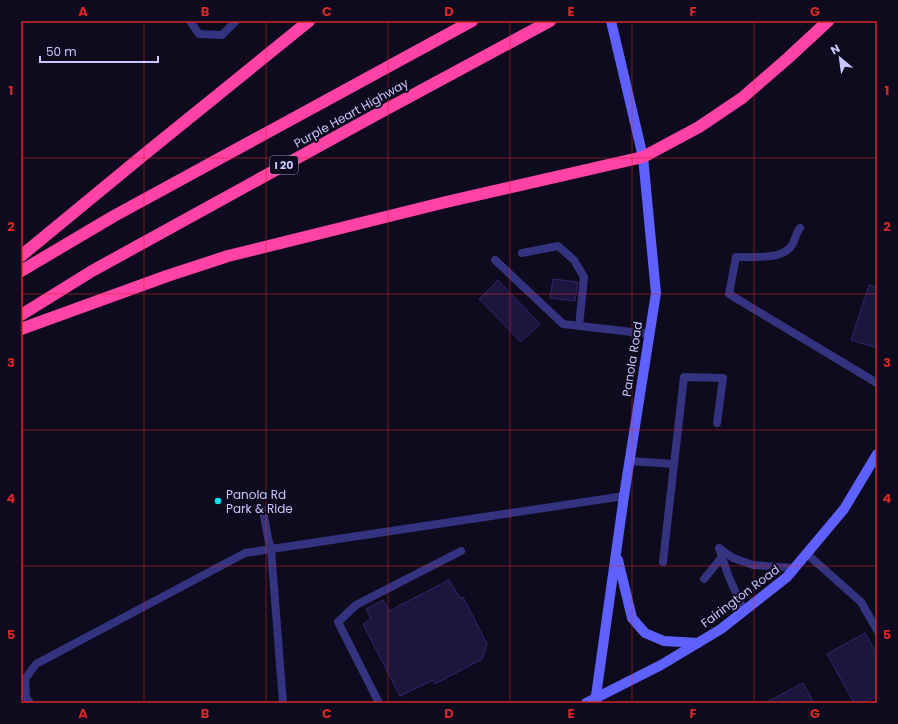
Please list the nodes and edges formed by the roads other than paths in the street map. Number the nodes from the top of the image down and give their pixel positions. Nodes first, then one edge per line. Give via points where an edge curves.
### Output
1 (190, 21) edge
2 (236, 21) edge
3 (309, 21) edge
4 (472, 21) edge
5 (550, 21) edge
6 (611, 21) edge
7 (828, 21) edge
8 (643, 157) junction
9 (800, 228) dead end
10 (522, 253) dead end
11 (21, 256) edge
12 (504, 257) dead end
13 (21, 271) edge
14 (21, 315) edge
15 (579, 326) junction
16 (21, 328) edge
17 (649, 334) junction
18 (877, 383) edge
19 (717, 423) dead end
20 (877, 454) edge
21 (630, 461) junction
22 (674, 464) junction
23 (624, 496) junction
24 (263, 510) dead end
25 (271, 549) junction
26 (461, 551) dead end
27 (616, 554) junction
28 (807, 554) junction
29 (722, 557) junction
30 (663, 562) dead end
31 (795, 568) junction
32 (704, 579) dead end
33 (744, 611) junction
34 (877, 630) edge
35 (698, 643) junction
36 (592, 701) edge
37 (30, 703) edge
38 (283, 703) edge
39 (380, 703) edge

1 - 2 lane via 199,34 222,35
3 - 11 highway
4 - 13 highway, Purple Heart Highway via 114,216
5 - 14 highway, Purple Heart Highway / I 20 via 99,267
6 - 8 main road, Panola Road
7 - 8 highway via 742,98 699,127
8 - 16 highway via 228,256
8 - 17 main road, Panola Road via 656,293
9 - 18 lane via 792,246 781,253 772,256 736,257 728,294
10 - 15 lane via 558,246 574,260 584,277
12 - 15 lane via 495,260 563,324
15 - 17 lane
17 - 21 main road, Panola Road
19 - 22 lane via 723,378 684,377
20 - 28 main road, Fairington Road via 844,509
21 - 22 lane
21 - 23 main road, Panola Road
22 - 30 lane
23 - 25 lane
23 - 27 main road, Panola Road
24 - 25 lane
25 - 37 lane via 245,553 36,664 25,680 26,697
25 - 38 lane
26 - 39 lane via 356,605 338,622
27 - 35 main road via 632,618 645,632 664,642
27 - 36 main road, Panola Road
28 - 31 main road, Fairington Road
28 - 34 lane via 861,602
29 - 31 lane via 719,548 733,558 753,565
29 - 32 lane
29 - 33 lane
31 - 33 main road, Fairington Road
33 - 35 main road, Fairington Road
35 - 36 main road, Fairington Road via 662,665

